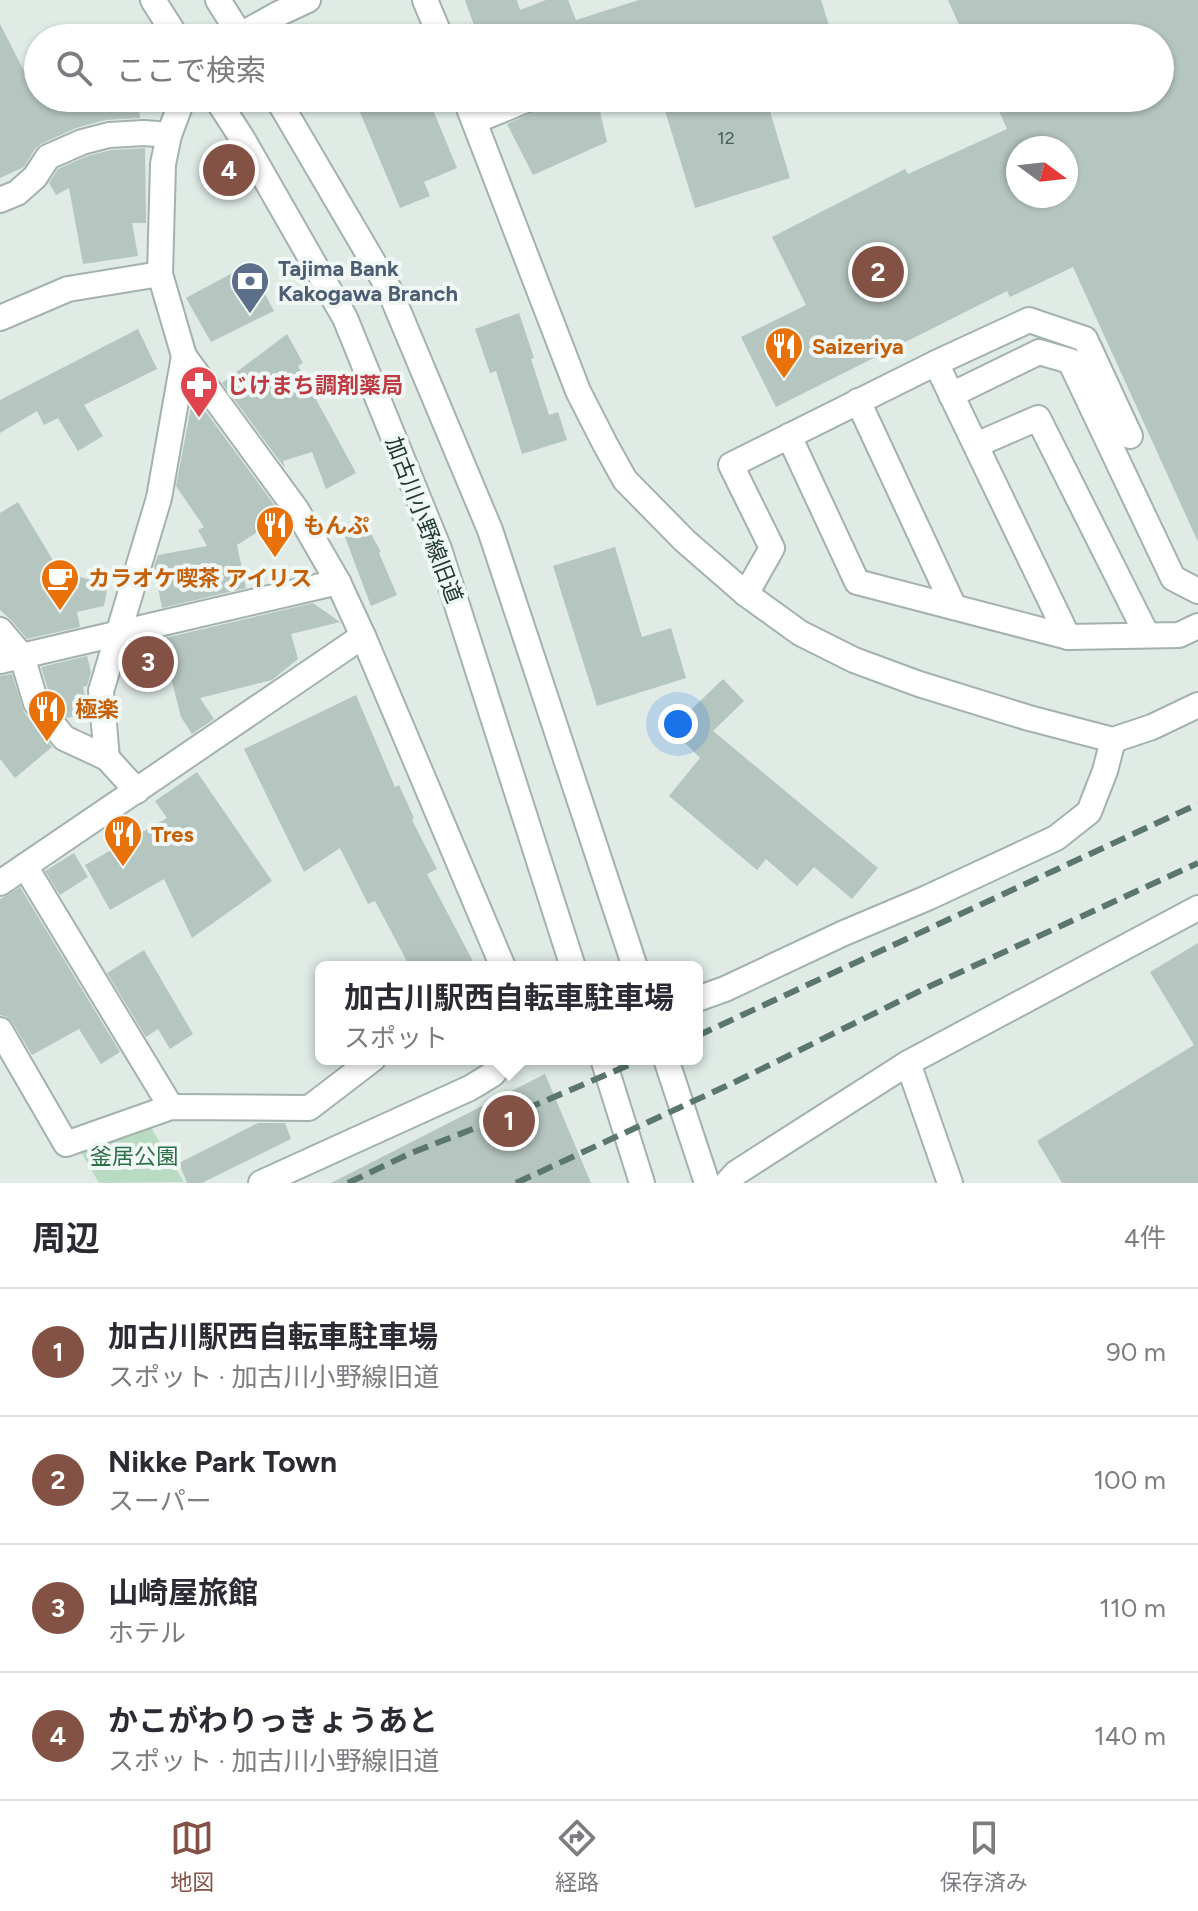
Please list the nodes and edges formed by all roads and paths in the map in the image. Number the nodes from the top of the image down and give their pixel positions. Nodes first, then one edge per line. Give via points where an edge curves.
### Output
1 (153, 0) edge
2 (218, 0) edge
3 (308, 0) edge
4 (425, 0) edge
5 (168, 24) edge
6 (232, 24) edge
7 (263, 24) edge
8 (435, 24) edge
9 (178, 112) edge
10 (225, 112) edge
11 (285, 112) edge
12 (471, 112) edge
13 (497, 112) edge
14 (475, 121) junction
15 (169, 135) junction
16 (0, 200) edge
17 (160, 274) junction
18 (0, 318) edge
19 (184, 356) junction
20 (936, 363) junction
21 (951, 395) junction
22 (858, 401) junction
23 (789, 436) junction
24 (1130, 436) dead end
25 (976, 445) junction
26 (338, 582) junction
27 (1198, 591) edge
28 (746, 594) junction
29 (954, 607) junction
30 (1198, 626) edge
31 (0, 630) edge
32 (119, 633) junction
33 (1147, 635) junction
34 (363, 636) junction
35 (1068, 637) junction
36 (11, 659) edge
37 (1198, 705) edge
38 (1113, 740) junction
39 (107, 758) junction
40 (137, 791) junction
41 (25, 866) junction
42 (0, 883) edge
43 (1198, 908) edge
44 (500, 961) edge
45 (571, 961) edge
46 (633, 961) edge
47 (703, 997) edge
48 (0, 1030) edge
49 (908, 1063) junction
50 (365, 1065) edge
51 (500, 1065) edge
52 (605, 1065) edge
53 (668, 1065) edge
54 (171, 1107) junction
55 (261, 1183) edge
56 (642, 1183) edge
57 (707, 1183) edge
58 (727, 1183) edge
59 (950, 1183) edge

1 - 5 street
2 - 6 street
3 - 7 street
4 - 8 street
9 - 15 street
10 - 45 street, 加古川小野線旧道 via 345,318 439,549
11 - 46 street via 389,289 490,530
12 - 14 street
13 - 14 street
14 - 28 street via 578,391 625,480
15 - 16 street via 109,135 82,142 48,157 35,177
15 - 17 street via 163,164
17 - 18 street via 68,289
17 - 19 street
19 - 26 street via 296,509
19 - 32 street via 159,498
20 - 21 street
20 - 22 street
20 - 24 street via 1029,320 1085,339
21 - 25 street
21 - 27 street via 1039,352 1070,361 1173,578
22 - 23 street
22 - 29 street
23 - 28 street via 731,465 772,548
23 - 29 street via 857,582
25 - 33 street via 1038,418
25 - 35 street
26 - 32 street
26 - 34 street
28 - 38 street via 800,633 854,660
29 - 35 street
30 - 33 street via 1179,635
31 - 36 street
32 - 36 street
32 - 39 street via 101,691
33 - 35 street
34 - 40 street
34 - 44 street
36 - 39 street via 64,738
37 - 38 street
38 - 47 street via 1089,812 1056,838
39 - 40 street
40 - 41 street
41 - 42 street
41 - 54 street
43 - 49 street
48 - 54 street via 66,1144
49 - 58 street
49 - 59 street
50 - 54 street via 309,1108
51 - 55 street via 470,1088
52 - 56 street
53 - 57 street

